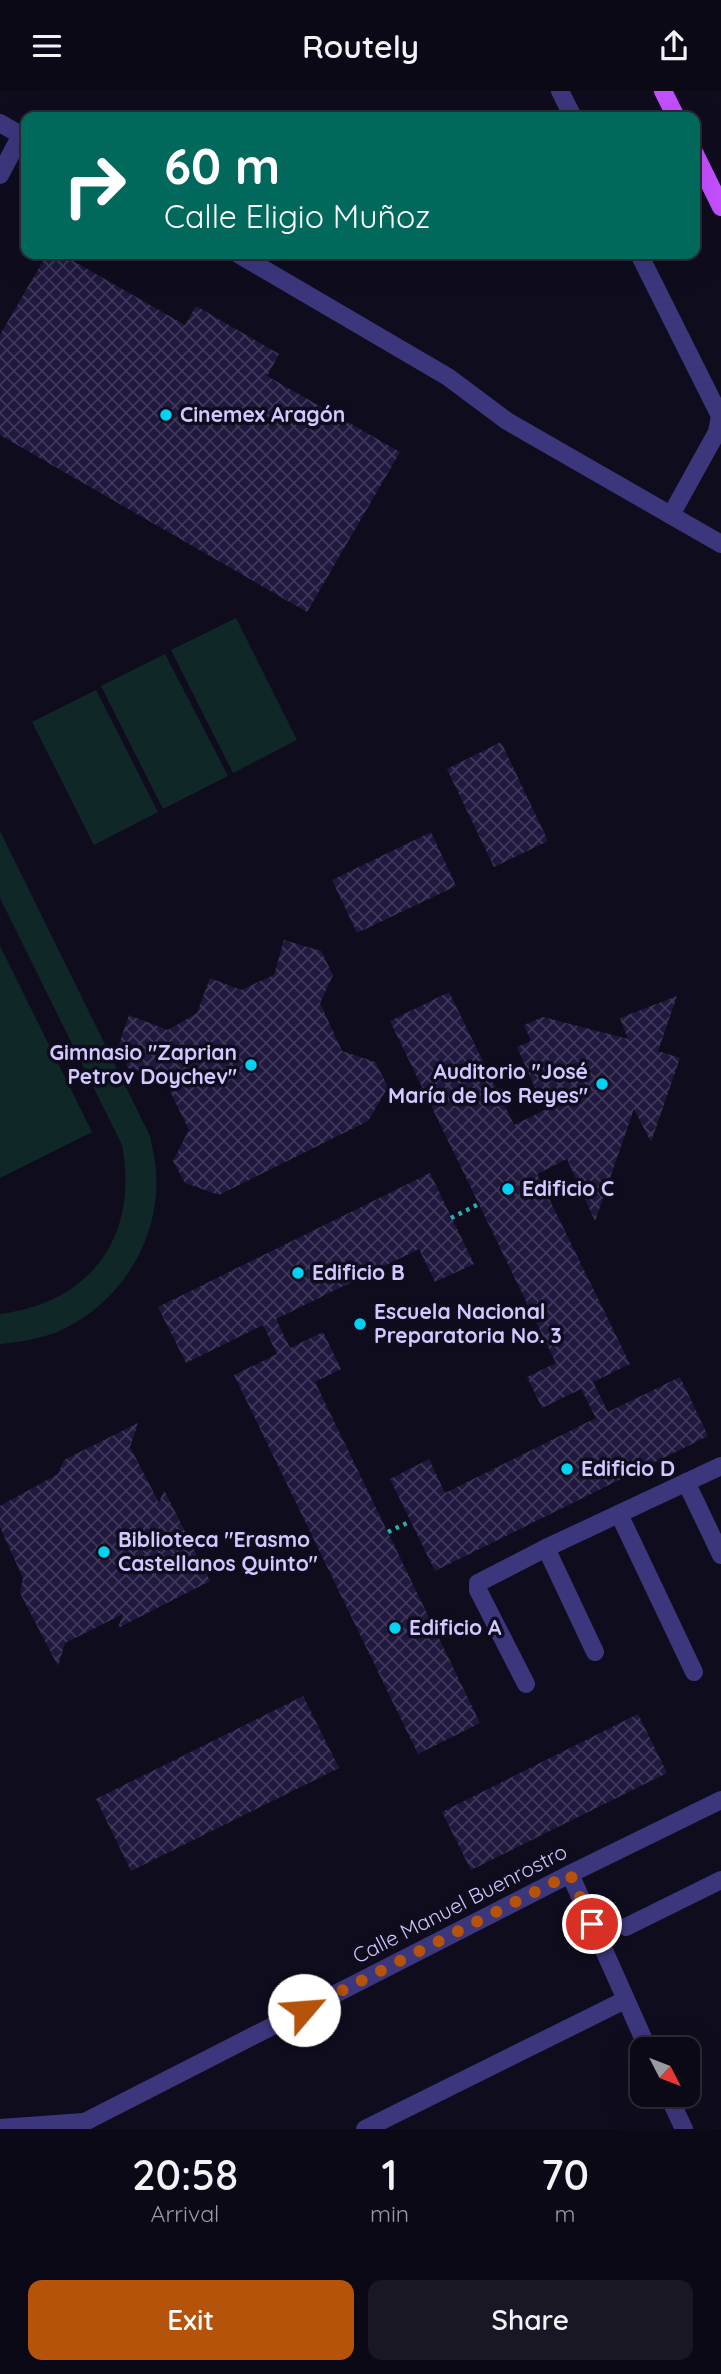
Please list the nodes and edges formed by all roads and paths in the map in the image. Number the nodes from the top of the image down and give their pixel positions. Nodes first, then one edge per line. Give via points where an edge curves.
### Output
1 (560, 91) edge
2 (663, 91) edge
3 (570, 112) edge
4 (674, 112) edge
5 (0, 123) edge
6 (21, 134) edge
7 (21, 141) edge
8 (700, 164) edge
9 (0, 175) edge
10 (721, 207) edge
11 (247, 259) edge
12 (642, 259) edge
13 (671, 515) junction
14 (721, 544) edge
15 (478, 1204) dead end
16 (451, 1217) dead end
17 (721, 1466) edge
18 (686, 1482) junction
19 (619, 1514) junction
20 (411, 1521) dead end
21 (388, 1532) dead end
22 (546, 1548) junction
23 (721, 1555) edge
24 (596, 1652) dead end
25 (694, 1672) dead end
26 (526, 1684) dead end
27 (721, 1800) edge
28 (570, 1874) junction
29 (721, 1880) edge
30 (626, 1927) dead end
31 (625, 2000) junction
32 (642, 2037) edge
33 (672, 2107) edge
34 (79, 2125) edge
35 (0, 2128) edge
36 (680, 2128) edge
37 (365, 2129) edge

1 - 3 street
2 - 4 main road
5 - 6 street
7 - 9 street
8 - 10 main road
11 - 13 street via 448,377 507,421
12 - 13 street via 718,408 720,424
13 - 14 street
15 - 16 path
17 - 18 street
18 - 19 street
18 - 23 street
19 - 22 street
19 - 25 street
20 - 21 path
22 - 24 street
22 - 26 street via 477,1586
27 - 28 street, Calle Manuel Buenrostro
28 - 31 street
28 - 34 street, Calle Manuel Buenrostro
29 - 30 street
31 - 32 street
31 - 37 street
33 - 36 street
34 - 35 street

